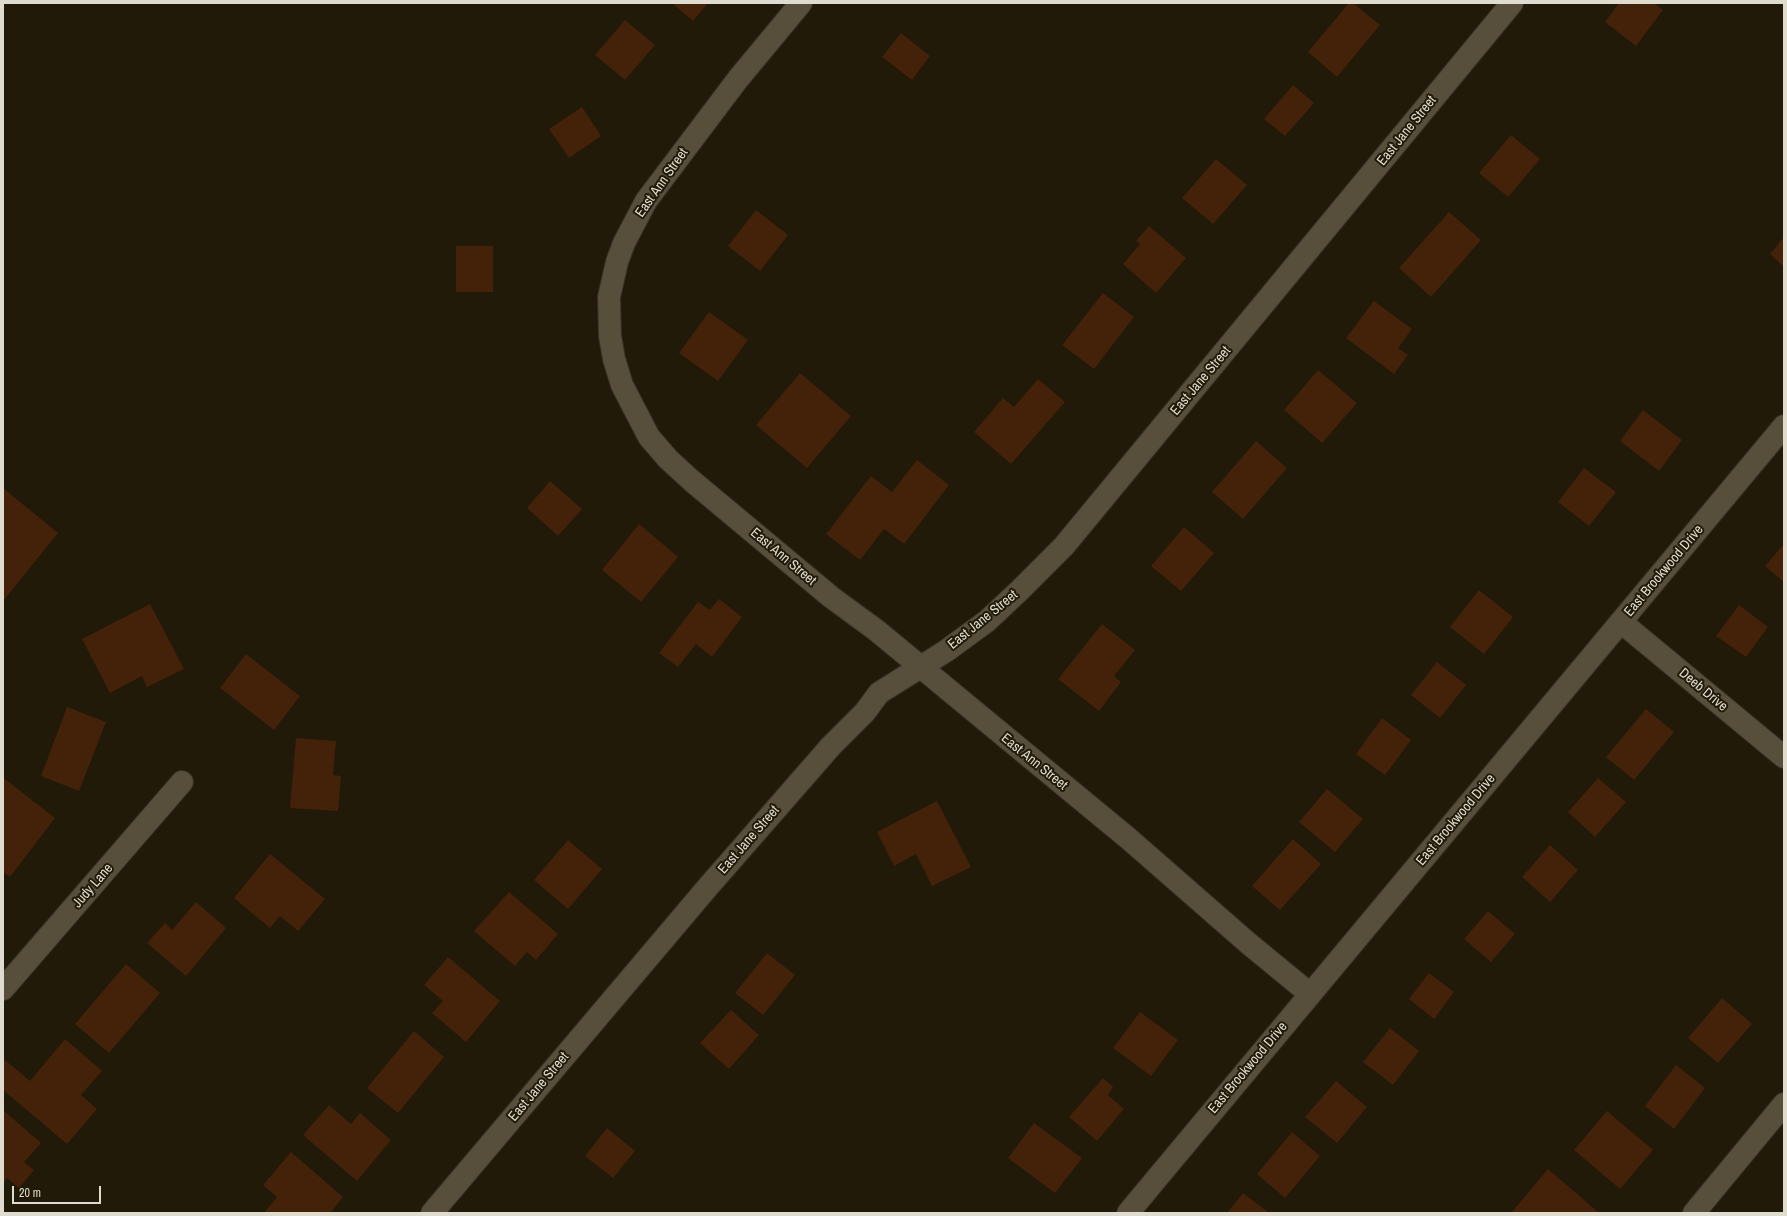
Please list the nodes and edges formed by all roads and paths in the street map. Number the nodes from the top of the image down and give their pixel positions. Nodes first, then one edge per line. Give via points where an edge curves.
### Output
1 (802, 3) edge
2 (1512, 3) edge
3 (1784, 426) edge
4 (1621, 622) junction
5 (918, 667) junction
6 (1784, 758) edge
7 (182, 782) dead end
8 (3, 989) edge
9 (1310, 994) junction
10 (1784, 1104) edge
11 (432, 1213) edge
12 (1128, 1213) edge
13 (1694, 1213) edge

1 - 5 street, East Ann Street via 738,78 646,201 624,243 609,297 610,336 614,360 622,385 649,437 668,459
2 - 5 street, East Jane Street via 1064,546 987,621 946,651
3 - 4 street, East Brookwood Drive
4 - 6 street, Deeb Drive
4 - 9 street, East Brookwood Drive
5 - 9 street, East Ann Street via 1129,840
5 - 11 street, East Jane Street via 879,693 865,712 831,746 712,882
7 - 8 street, Judy Lane
9 - 12 street, East Brookwood Drive
10 - 13 street

